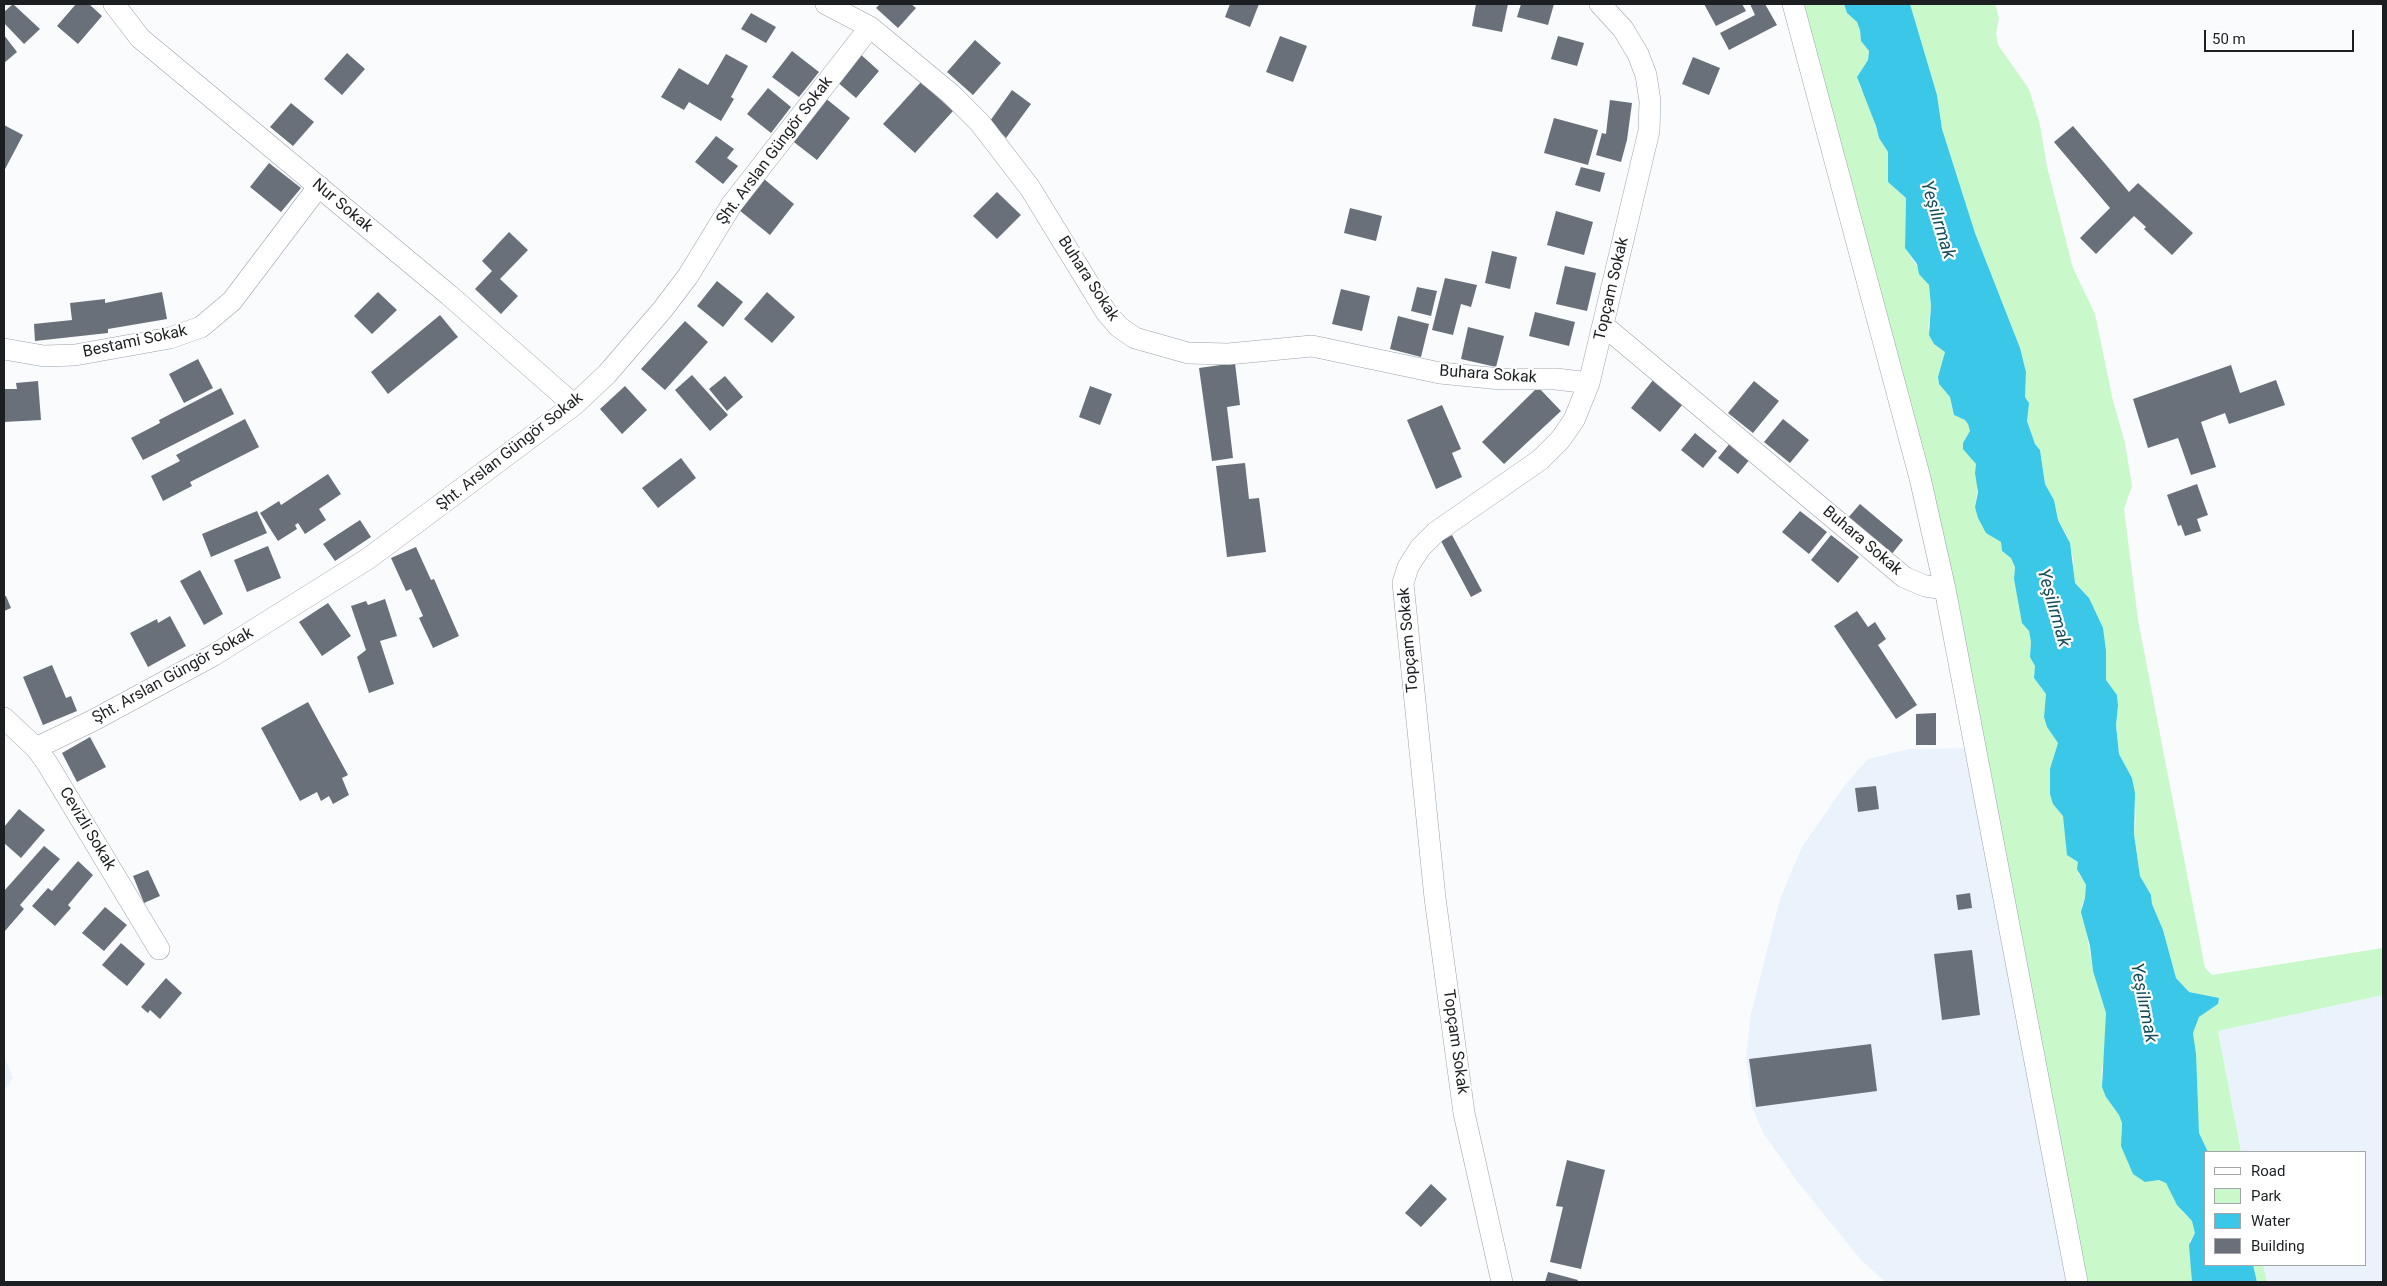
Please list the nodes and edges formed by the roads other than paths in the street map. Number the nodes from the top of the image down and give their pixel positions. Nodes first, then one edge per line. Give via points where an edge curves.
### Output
1 (114, 4) edge
2 (826, 4) edge
3 (1600, 4) edge
4 (1793, 4) edge
5 (870, 27) junction
6 (319, 186) junction
7 (1603, 325) junction
8 (4, 349) edge
9 (1589, 383) junction
10 (574, 405) junction
11 (1945, 589) junction
12 (4, 718) edge
13 (36, 748) junction
14 (159, 949) dead end
15 (1502, 1282) edge
16 (2077, 1282) edge

1 - 6 street, Nur Sokak via 140,38
2 - 5 street, Buhara Sokak
3 - 7 street, Topçam Sokak via 1623,29 1638,54 1646,75 1650,101 1649,131
4 - 11 street via 1920,478
5 - 9 street, Buhara Sokak via 951,94 991,136 1030,188 1106,312 1135,338 1188,354 1228,354 1312,346 1440,373
5 - 10 street, Şht. Arslan Güngör Sokak via 732,204 688,276 663,309 607,374
6 - 8 street, Bestami Sokak via 232,301 201,327 162,340 75,355 44,356
6 - 10 street, Nur Sokak
7 - 9 street, Topçam Sokak
7 - 11 street, Buhara Sokak via 1904,577 1925,586
9 - 15 street, Topçam Sokak via 1574,420 1560,440 1540,460 1436,532 1420,548 1408,567 1403,584 1435,898 1464,1113
10 - 13 street, Şht. Arslan Güngör Sokak via 369,558 214,655
11 - 16 street
12 - 13 street, Cevizli Sokak
13 - 14 street, Cevizli Sokak

